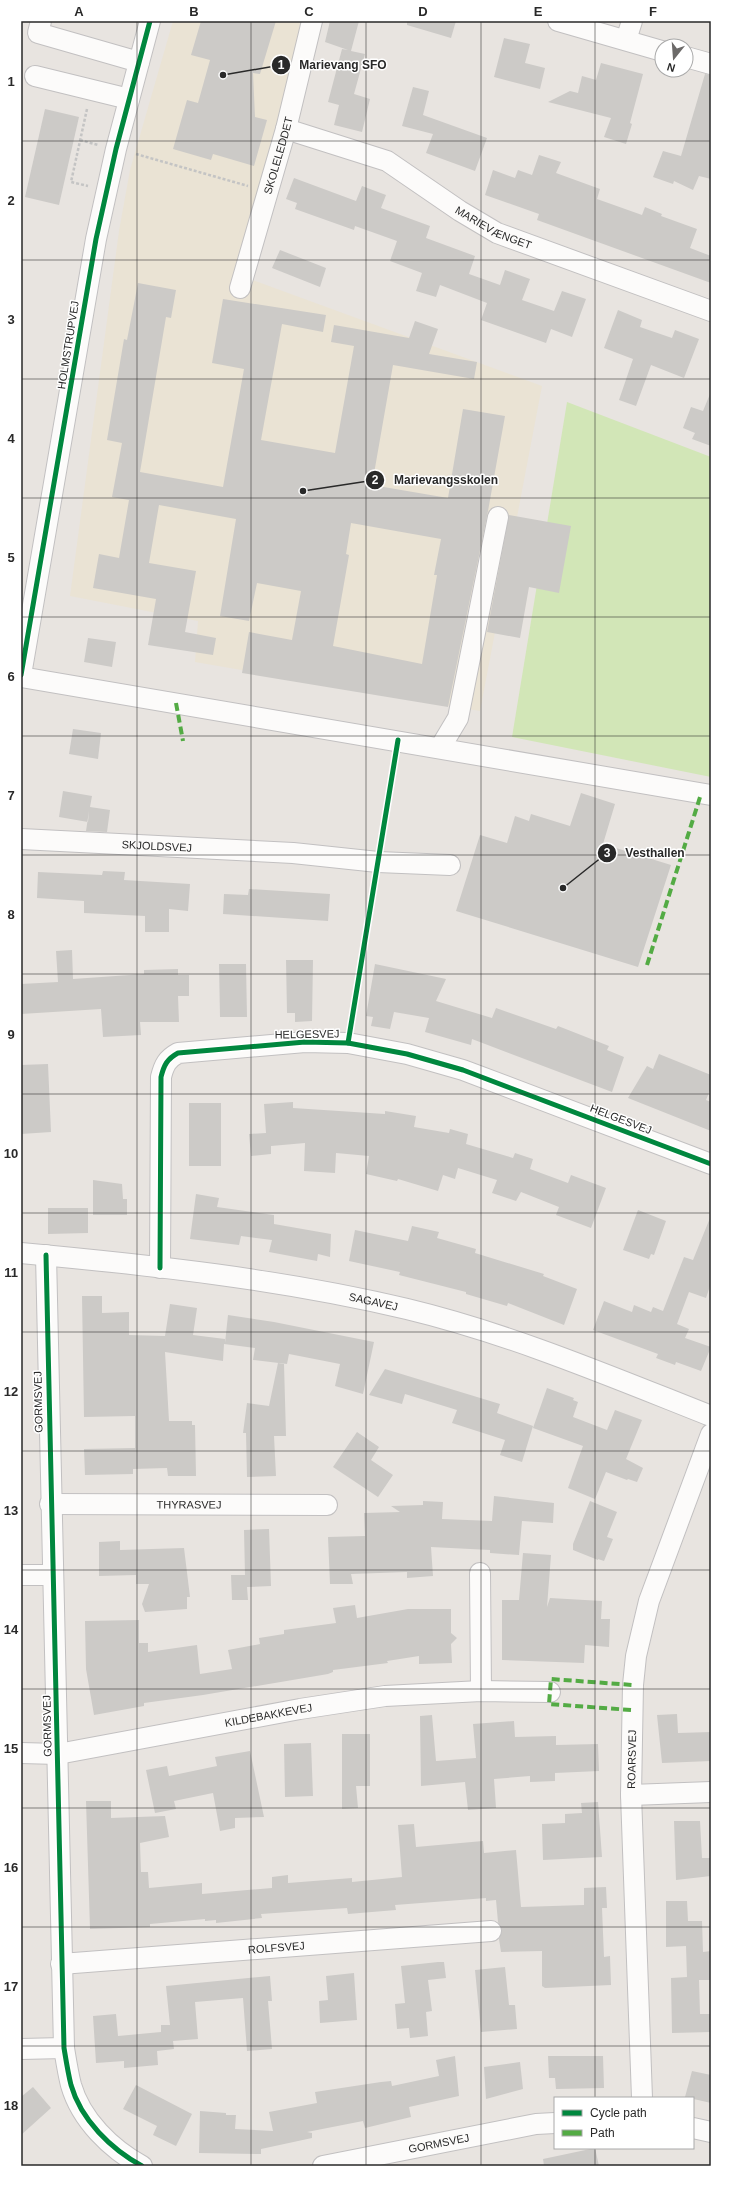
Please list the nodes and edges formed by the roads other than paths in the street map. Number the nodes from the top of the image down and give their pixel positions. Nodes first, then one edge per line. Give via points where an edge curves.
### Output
1 (41, 21) edge
2 (150, 21) edge
3 (312, 21) edge
4 (558, 21) edge
5 (632, 21) edge
6 (626, 40) junction
7 (654, 49) edge
8 (694, 59) edge
9 (139, 62) junction
10 (711, 64) edge
11 (34, 76) dead end
12 (129, 99) junction
13 (286, 129) junction
14 (240, 288) dead end
15 (711, 311) edge
16 (498, 517) dead end
17 (21, 676) edge
18 (440, 748) junction
19 (711, 795) edge
20 (21, 838) edge
21 (450, 865) dead end
22 (711, 1164) edge
23 (21, 1253) edge
24 (46, 1255) junction
25 (160, 1268) junction
26 (711, 1416) edge
27 (711, 1434) edge
28 (50, 1504) junction
29 (327, 1505) dead end
30 (480, 1574) dead end
31 (21, 1575) edge
32 (53, 1575) junction
33 (481, 1691) junction
34 (550, 1692) dead end
35 (21, 1753) edge
36 (58, 1754) junction
37 (711, 1792) edge
38 (631, 1795) junction
39 (491, 1931) dead end
40 (61, 1964) junction
41 (64, 2048) junction
42 (21, 2049) edge
43 (642, 2097) edge
44 (554, 2122) edge
45 (694, 2128) edge
46 (711, 2132) edge
47 (142, 2166) edge
48 (323, 2166) edge

1 - 9 street via 38,33
2 - 9 street, HOLMSTRUPVEJ
3 - 13 street, SKOLELEDDET
4 - 6 street
5 - 6 street
6 - 7 street
8 - 10 street
9 - 12 street, HOLMSTRUPVEJ
11 - 12 street
12 - 17 street, HOLMSTRUPVEJ via 96,240
13 - 14 street, SKOLELEDDET
13 - 15 street, MARIEVÆNGET via 388,161 460,212 497,233
16 - 18 street via 458,718
17 - 18 street
18 - 19 street
20 - 21 street, SKJOLDSVEJ via 293,853 378,862
22 - 25 street, HELGESVEJ via 463,1070 407,1054 348,1043 305,1042 178,1053 169,1058 163,1067 161,1077
23 - 24 street, SAGAVEJ
24 - 25 street, SAGAVEJ
24 - 28 street, GORMSVEJ
25 - 26 street, SAGAVEJ via 286,1285 408,1309 516,1341
27 - 38 street, ROARSVEJ via 649,1601 636,1656 632,1696
28 - 29 street, THYRASVEJ
28 - 32 street, GORMSVEJ
30 - 33 street
31 - 32 street
32 - 36 street, GORMSVEJ
33 - 34 street, KILDEBAKKEVEJ
33 - 36 street, KILDEBAKKEVEJ via 385,1696 300,1709
35 - 36 street, KILDEBAKKEVEJ
36 - 40 street, GORMSVEJ
37 - 38 street
38 - 43 street, ROARSVEJ
39 - 40 street, ROLFSVEJ
40 - 41 street, GORMSVEJ
41 - 42 street
41 - 47 street, GORMSVEJ via 71,2086 85,2115 105,2139 127,2158
44 - 48 street, GORMSVEJ
45 - 46 street

